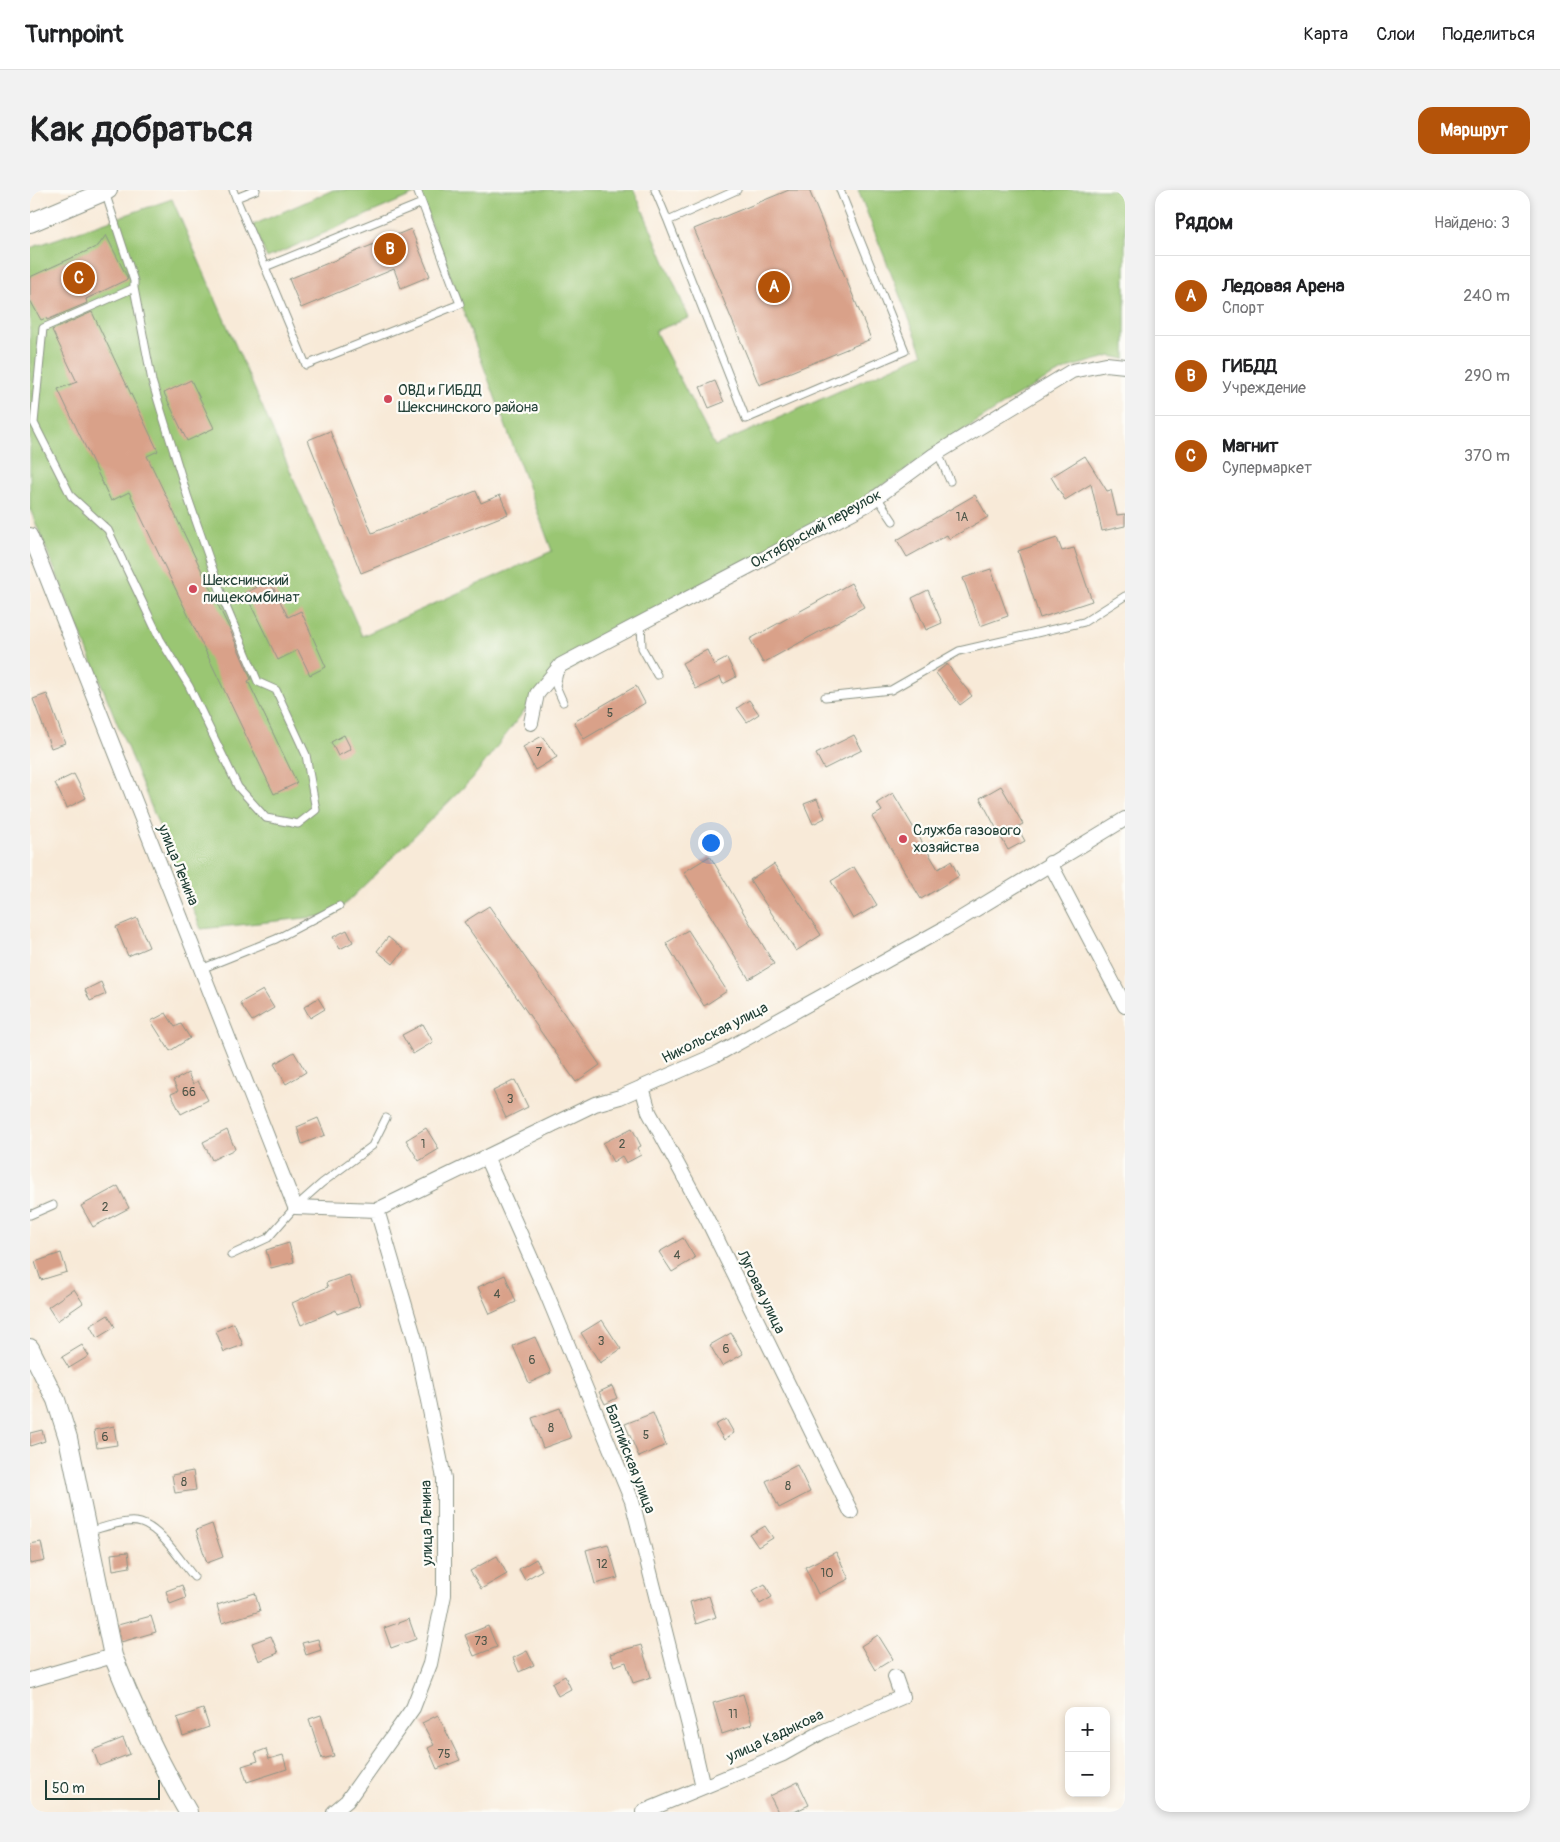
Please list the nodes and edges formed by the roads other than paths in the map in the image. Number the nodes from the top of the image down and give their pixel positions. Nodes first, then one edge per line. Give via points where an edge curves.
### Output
1 (233, 190) edge
2 (256, 190) edge
3 (417, 190) edge
4 (655, 190) edge
5 (737, 190) edge
6 (840, 190) edge
7 (107, 191) edge
8 (236, 198) junction
9 (422, 203) junction
10 (668, 220) junction
11 (30, 223) edge
12 (265, 267) junction
13 (134, 288) junction
14 (1125, 366) edge
15 (938, 453) junction
16 (950, 481) dead end
17 (877, 497) junction
18 (893, 521) dead end
19 (30, 535) edge
20 (1125, 596) edge
21 (641, 623) junction
22 (561, 665) junction
23 (657, 675) dead end
24 (825, 696) dead end
25 (563, 702) dead end
26 (531, 723) dead end
27 (1125, 819) edge
28 (1050, 863) junction
29 (339, 906) dead end
30 (201, 969) junction
31 (1125, 1006) edge
32 (642, 1087) junction
33 (386, 1118) dead end
34 (486, 1157) junction
35 (53, 1205) dead end
36 (295, 1207) junction
37 (378, 1210) junction
38 (30, 1215) edge
39 (231, 1255) dead end
40 (30, 1348) edge
41 (851, 1512) dead end
42 (88, 1532) junction
43 (194, 1577) dead end
44 (113, 1656) junction
45 (895, 1678) dead end
46 (30, 1680) edge
47 (703, 1787) junction
48 (188, 1812) edge
49 (334, 1812) edge
50 (643, 1812) edge

1 - 8 lane
2 - 8 lane
3 - 9 lane
4 - 10 lane
5 - 10 lane
6 - 10 lane via 905,351 746,419
7 - 11 street
7 - 13 lane
8 - 12 lane
9 - 12 lane
9 - 12 lane via 460,304 306,365
13 - 13 lane via 152,381 225,604 258,682 276,690 306,755 316,810 298,824 266,818 238,787 189,686 160,640 108,530 71,496 34,424 43,328
14 - 15 street, Октябрьский переулок via 1106,364 1072,371
15 - 16 lane
15 - 17 street, Октябрьский переулок
17 - 18 lane
17 - 21 street, Октябрьский переулок
19 - 30 street, улица Ленина
20 - 24 lane via 1084,622 959,651 892,690
21 - 22 street, Октябрьский переулок
21 - 23 lane via 642,648
22 - 25 lane via 556,686
22 - 26 street, Октябрьский переулок via 537,694
27 - 28 street, Никольская улица
28 - 31 street
28 - 32 street, Никольская улица via 945,928 718,1054
29 - 30 lane via 276,939
30 - 36 street, улица Ленина
32 - 34 street, Никольская улица via 595,1104
32 - 41 street, Луговая улица via 649,1112 707,1219
33 - 36 lane via 372,1146
34 - 37 street, Никольская улица
34 - 47 street, Балтийская улица via 632,1501
35 - 38 lane
36 - 37 street, Никольская улица
36 - 39 lane via 268,1238
37 - 49 street, улица Ленина via 416,1344 444,1478 444,1595 430,1664 413,1708 346,1801
40 - 42 street via 56,1400 68,1438
42 - 43 lane via 117,1523 140,1522 163,1537
42 - 44 street
44 - 46 street
44 - 48 street via 170,1782
45 - 47 street, улица Кадыкова via 902,1697
47 - 50 street, улица Кадыкова

